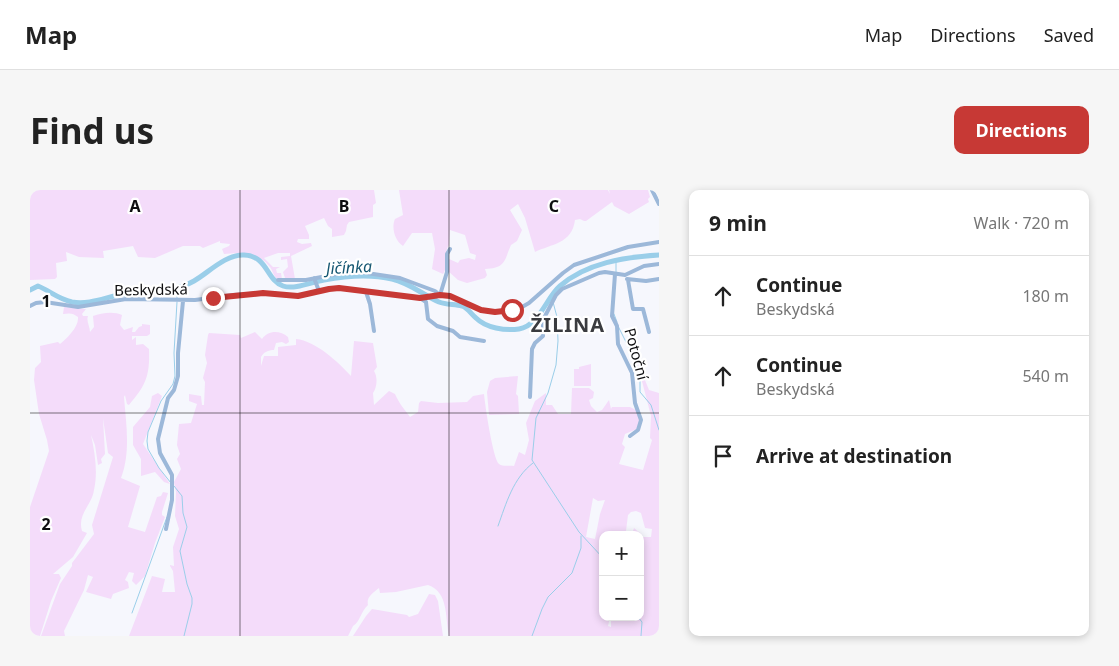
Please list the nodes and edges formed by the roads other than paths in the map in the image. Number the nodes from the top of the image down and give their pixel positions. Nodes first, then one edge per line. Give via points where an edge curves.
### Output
1 (652, 190) edge
2 (659, 204) edge
3 (659, 242) edge
4 (450, 249) dead end
5 (659, 264) edge
6 (614, 274) junction
7 (625, 275) junction
8 (314, 278) junction
9 (659, 279) edge
10 (278, 280) dead end
11 (628, 280) junction
12 (319, 291) junction
13 (366, 292) junction
14 (438, 296) junction
15 (421, 298) junction
16 (182, 301) junction
17 (30, 306) edge
18 (374, 331) dead end
19 (648, 332) dead end
20 (484, 341) dead end
21 (530, 398) dead end
22 (630, 436) dead end
23 (166, 529) dead end

1 - 2 street
3 - 14 street via 628,247 574,265 535,299 512,310 481,310 459,299
4 - 14 street
5 - 7 street via 644,266
6 - 7 street
6 - 21 street via 599,273 562,289 556,295 543,320 544,334 532,349
6 - 22 street, Potoční via 612,316 618,344 632,373 635,403 641,420 638,430
7 - 11 street, Potoční
8 - 10 street
8 - 12 street
8 - 14 street via 360,272 400,278 435,291
9 - 11 street
11 - 19 street, Potoční via 633,309 644,309
12 - 13 street, Beskydská via 339,288
12 - 16 street, Beskydská via 298,296 263,293
13 - 15 street, Beskydská
13 - 18 street
14 - 15 street, Beskydská
15 - 20 street via 426,302 428,319 437,326 460,337
16 - 17 street, Beskydská via 126,299 78,307 45,302
16 - 23 street via 178,376 168,398 158,440 160,454 172,475 172,500

